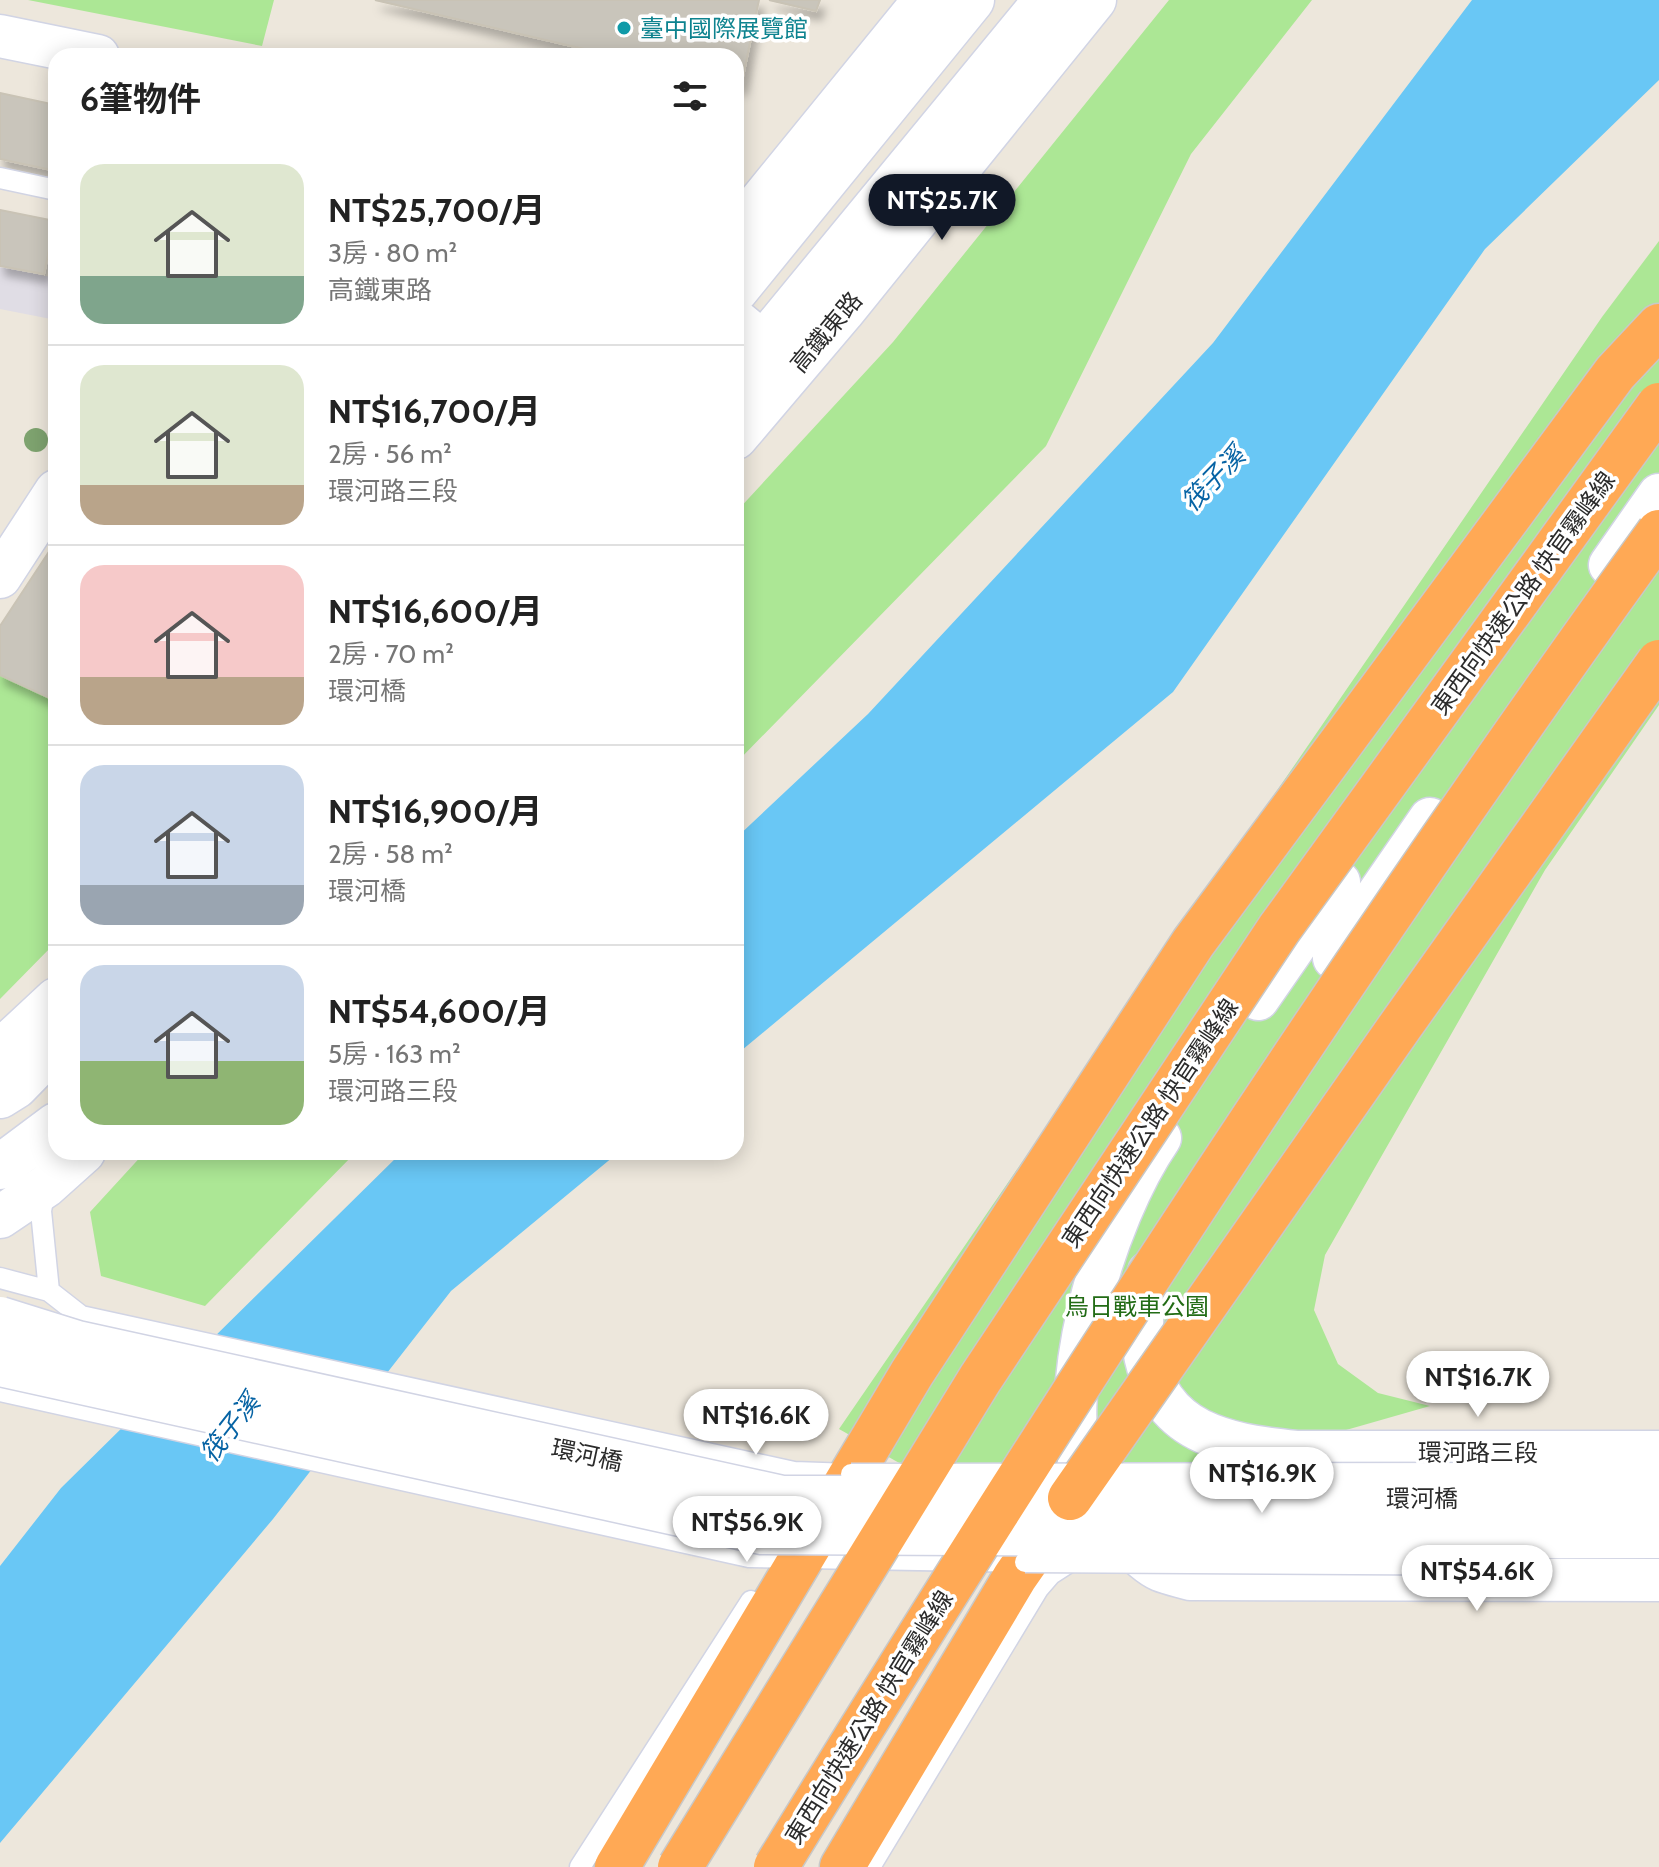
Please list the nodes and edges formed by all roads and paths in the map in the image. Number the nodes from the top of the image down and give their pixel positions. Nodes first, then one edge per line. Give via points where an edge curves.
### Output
1 (924, 0) edge
2 (972, 0) edge
3 (1046, 0) edge
4 (1095, 0) edge
5 (0, 36) edge
6 (59, 48) edge
7 (0, 178) edge
8 (48, 188) edge
9 (744, 221) edge
10 (744, 280) edge
11 (1659, 326) edge
12 (765, 344) edge
13 (744, 368) edge
14 (1659, 405) edge
15 (744, 412) edge
16 (1659, 440) edge
17 (1659, 495) edge
18 (48, 503) edge
19 (1659, 532) edge
20 (0, 577) edge
21 (1659, 662) edge
22 (1372, 868) junction
23 (48, 1006) edge
24 (0, 1051) edge
25 (48, 1053) edge
26 (0, 1096) edge
27 (48, 1131) edge
28 (75, 1160) edge
29 (0, 1167) edge
30 (46, 1186) junction
31 (0, 1217) edge
32 (0, 1278) edge
33 (49, 1291) junction
34 (0, 1319) edge
35 (1083, 1340) junction
36 (1141, 1344) junction
37 (0, 1364) edge
38 (0, 1391) edge
39 (1296, 1452) junction
40 (1659, 1452) edge
41 (1659, 1473) edge
42 (1078, 1486) junction
43 (1659, 1499) edge
44 (1521, 1518) junction
45 (816, 1524) junction
46 (1659, 1536) edge
47 (1046, 1553) junction
48 (1659, 1564) edge
49 (1294, 1580) junction
50 (1659, 1580) edge
51 (580, 1867) edge
52 (617, 1867) edge
53 (680, 1867) edge
54 (776, 1867) edge
55 (842, 1867) edge
56 (870, 1867) edge

1 - 9 street
2 - 10 street
3 - 12 street, 高鐵東路
4 - 12 street, 高鐵東路
5 - 6 street
7 - 8 lane
11 - 45 highway via 1615,373 1193,943
12 - 13 street, 高鐵東路
12 - 15 street, 高鐵東路
14 - 53 highway, 東西向快速公路 快官霧峰線, bridge via 1279,929 980,1379
16 - 22 street
17 - 22 street
18 - 20 street
19 - 54 highway, 東西向快速公路 快官霧峰線, bridge via 1519,725 1159,1258
21 - 42 highway, bridge
22 - 35 street via 1151,1152 1117,1221
22 - 36 street, 環河路三段 via 1188,1177 1158,1238 1142,1300
23 - 24 street
25 - 26 street
27 - 29 street
28 - 30 street
30 - 31 street
30 - 33 lane via 42,1198
32 - 33 lane
33 - 45 lane via 81,1316 794,1472
34 - 45 street, 環河橋, bridge via 77,1343 782,1498
35 - 36 street via 1088,1355 1111,1370 1136,1358
35 - 49 street via 1076,1441 1088,1491 1122,1539 1158,1570 1190,1579
36 - 39 street, 環河路三段 via 1155,1387 1177,1414 1208,1434 1250,1447
37 - 45 street, 環河橋, bridge via 737,1528 762,1532
38 - 45 lane via 749,1557
39 - 40 street, 環河路三段
39 - 49 street
41 - 44 lane
42 - 44 street, 環河橋, bridge
42 - 45 street, 環河橋, bridge
42 - 47 highway
43 - 44 street, 環河路三段
44 - 46 street
44 - 47 street, 環河橋, bridge
44 - 48 lane
45 - 47 street, 環河橋, bridge
45 - 51 lane
45 - 52 highway
47 - 55 highway
47 - 56 lane via 1051,1574
49 - 50 street

